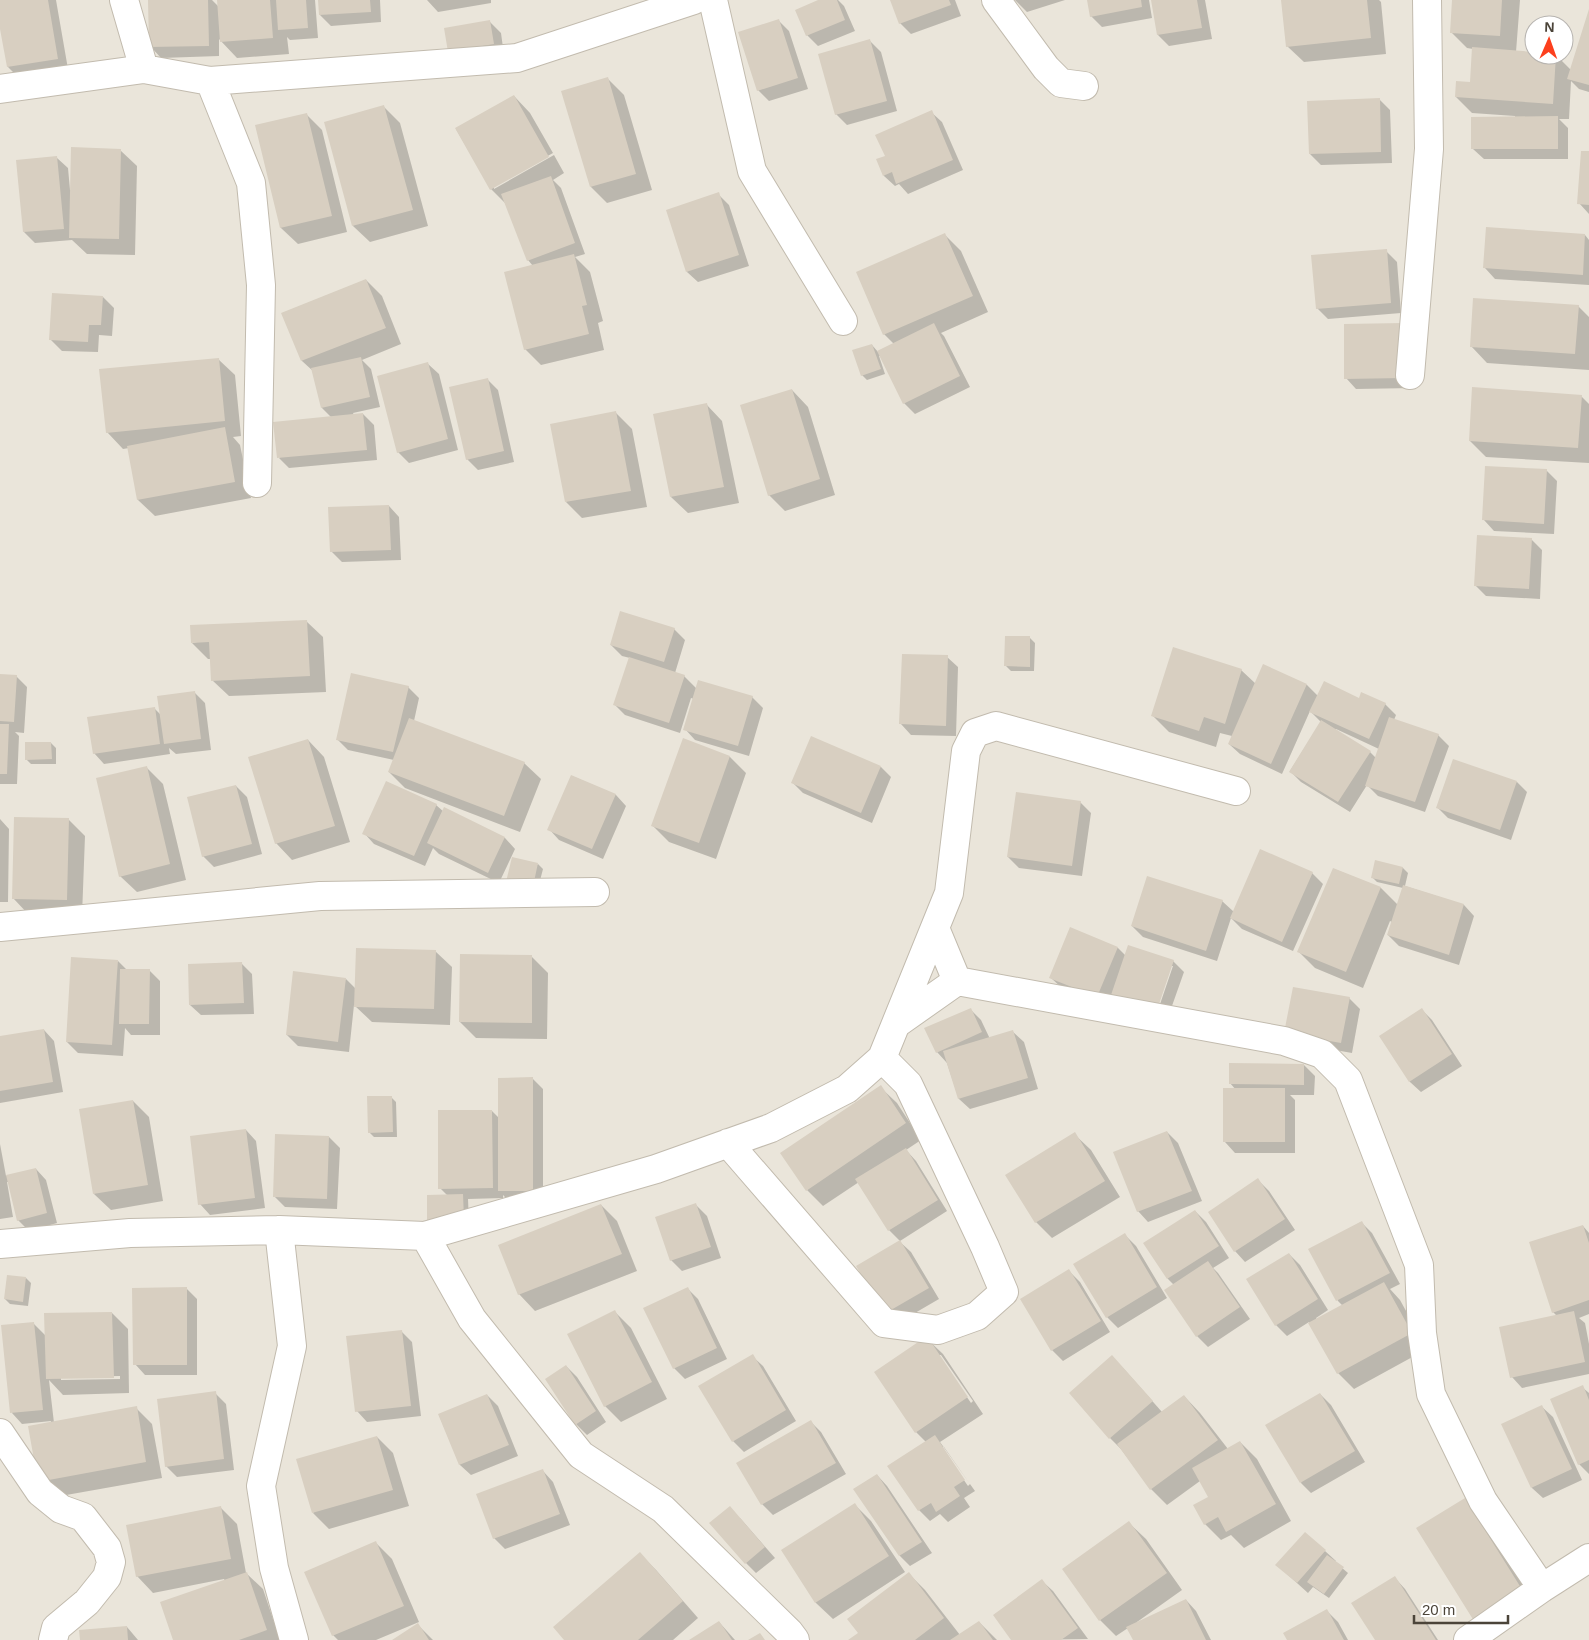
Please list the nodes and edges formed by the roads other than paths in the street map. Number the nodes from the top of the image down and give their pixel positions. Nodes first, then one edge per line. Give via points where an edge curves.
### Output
1 (124, 0) edge
2 (694, 0) edge
3 (713, 0) edge
4 (996, 0) edge
5 (1427, 0) edge
6 (144, 68) junction
7 (210, 81) junction
8 (1084, 86) dead end
9 (0, 89) edge
10 (843, 321) dead end
11 (1410, 375) dead end
12 (257, 483) dead end
13 (1236, 791) dead end
14 (595, 892) dead end
15 (0, 927) edge
16 (935, 928) junction
17 (957, 981) junction
18 (896, 1024) junction
19 (882, 1058) junction
20 (728, 1143) junction
21 (279, 1230) junction
22 (425, 1236) junction
23 (0, 1244) edge
24 (0, 1434) edge
25 (1589, 1558) edge
26 (1542, 1588) junction
27 (53, 1640) edge
28 (294, 1640) edge
29 (795, 1640) edge
30 (1468, 1640) edge

1 - 6 street
2 - 7 street via 517,58
3 - 10 street via 752,171
4 - 8 street via 1046,68 1061,83
5 - 11 street via 1429,149
6 - 7 street
6 - 9 street
7 - 12 street via 251,183 261,285
13 - 16 street via 996,726 975,733 966,751 949,893
14 - 15 street via 320,896
16 - 17 street
16 - 18 street
17 - 18 street
17 - 26 street via 1284,1041 1322,1054 1348,1080 1418,1265 1422,1333 1431,1394 1483,1501
18 - 19 street
19 - 20 street via 847,1089 771,1128
19 - 20 street via 908,1084 1004,1292 976,1316 938,1330 884,1323
20 - 22 street via 656,1169
21 - 22 street
21 - 23 street via 130,1233
21 - 28 street via 292,1346 261,1486 274,1568
22 - 29 street via 472,1320 581,1455 663,1509
24 - 27 street via 40,1492 62,1508 84,1517 107,1548 111,1562 107,1577 87,1602 56,1628
25 - 26 street
26 - 30 street

